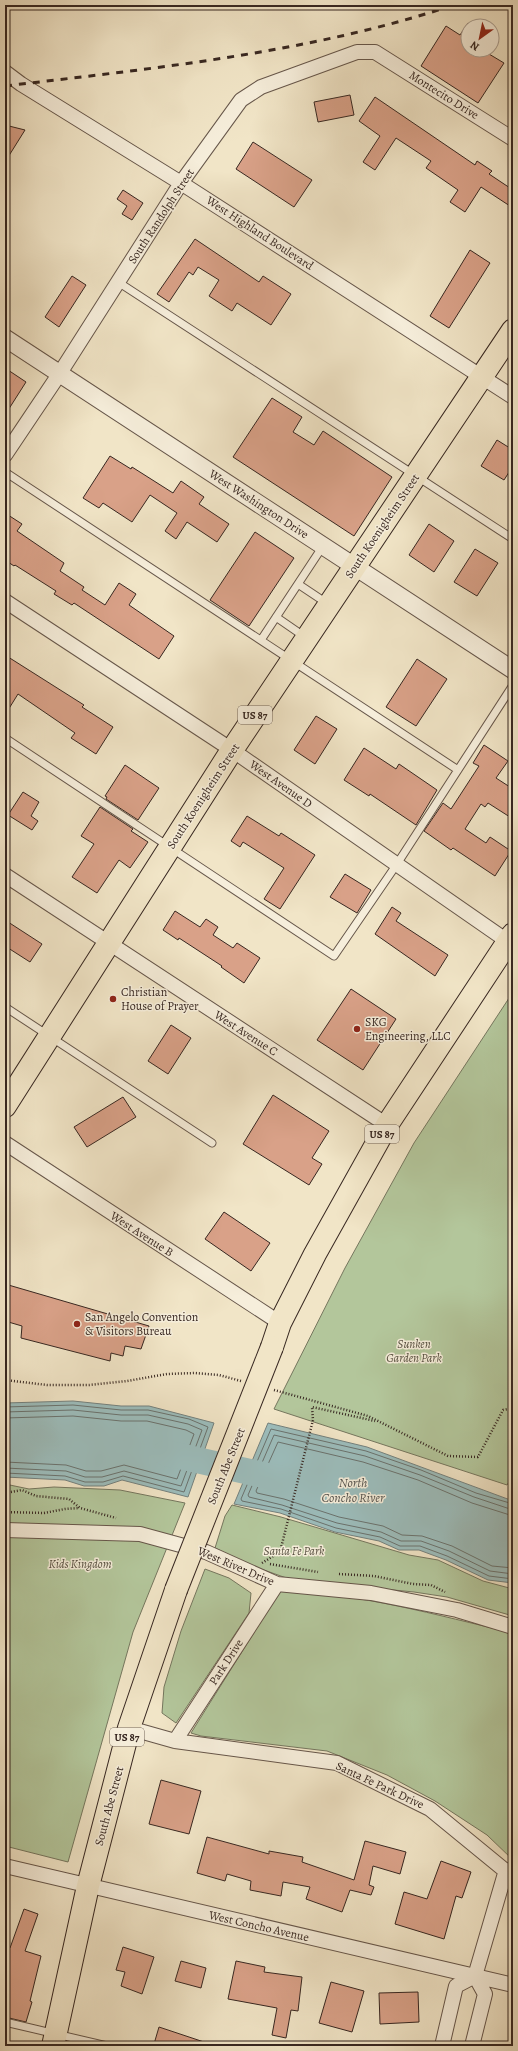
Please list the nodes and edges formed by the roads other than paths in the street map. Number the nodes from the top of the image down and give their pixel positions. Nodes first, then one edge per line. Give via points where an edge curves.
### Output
1 (375, 52) joint
2 (5, 72) edge
3 (513, 139) edge
4 (181, 183) junction
5 (118, 282) junction
6 (513, 330) edge
7 (5, 338) edge
8 (60, 373) junction
9 (482, 376) junction
10 (513, 397) edge
11 (5, 455) edge
12 (5, 472) edge
13 (416, 476) junction
14 (513, 539) edge
15 (323, 546) junction
16 (355, 567) junction
17 (298, 584) junction
18 (5, 601) edge
19 (329, 605) junction
20 (276, 618) junction
21 (307, 638) junction
22 (261, 640) junction
23 (292, 660) junction
24 (513, 670) edge
25 (513, 685) edge
26 (5, 738) edge
27 (232, 750) junction
28 (458, 770) junction
29 (170, 847) junction
30 (397, 864) junction
31 (5, 875) edge
32 (511, 940) edge
33 (109, 944) junction
34 (5, 1007) edge
35 (50, 1036) junction
36 (5, 1106) edge
37 (387, 1125) junction
38 (5, 1143) edge
39 (212, 1143) dead end
40 (280, 1323) junction
41 (5, 1530) edge
42 (277, 1584) junction
43 (513, 1627) edge
44 (129, 1728) junction
45 (175, 1740) junction
46 (5, 1866) edge
47 (509, 1874) edge
48 (88, 1886) junction
49 (475, 1976) junction
50 (513, 1984) edge
51 (5, 2022) edge
52 (55, 2040) edge
53 (107, 2046) edge
54 (442, 2046) edge
55 (472, 2046) edge

1 - 3 street, Montecito Drive
1 - 4 street, South Randolph Street via 357,52 261,86 241,100
2 - 4 street, West Highland Boulevard
4 - 5 street, South Randolph Street
4 - 9 street, West Highland Boulevard
5 - 8 street, South Randolph Street
5 - 13 lane
6 - 9 main road, South Koenigheim Street / US 87
7 - 8 street, West Washington Drive
8 - 11 street, South Randolph Street
8 - 15 street, West Washington Drive
9 - 10 street, West Highland Boulevard
9 - 13 main road, South Koenigheim Street / US 87
12 - 22 lane
13 - 14 lane
13 - 16 main road, South Koenigheim Street / US 87
15 - 16 street, West Washington Drive
15 - 17 lane
16 - 19 main road, South Koenigheim Street / US 87
16 - 24 street, West Washington Drive
17 - 19 lane
17 - 20 lane
18 - 27 street, West Avenue D
19 - 21 main road, South Koenigheim Street / US 87
20 - 21 lane
20 - 22 lane
21 - 23 main road, South Koenigheim Street / US 87
22 - 23 lane
23 - 27 main road, South Koenigheim Street / US 87
23 - 28 lane
25 - 28 lane
26 - 29 lane
27 - 29 main road, South Koenigheim Street / US 87
27 - 30 street, West Avenue D
28 - 30 lane
29 - 30 lane via 334,956
29 - 33 main road, South Koenigheim Street / US 87
30 - 32 street, West Avenue D
31 - 33 street, West Avenue C
32 - 37 main road, South Abe Street / US 87
33 - 35 main road, South Koenigheim Street / US 87
33 - 37 street, West Avenue C
34 - 35 lane
35 - 36 main road, South Koenigheim Street / US 87
35 - 39 lane
37 - 40 main road, South Abe Street / US 87 via 315,1254
38 - 40 street, West Avenue B
40 - 44 main road, South Abe Street / US 87, bridge via 176,1590
41 - 42 street, West River Drive via 140,1534 206,1552
42 - 43 street, West River Drive via 371,1593 457,1610
42 - 45 street, Park Drive
44 - 45 street, Santa Fe Park Drive
44 - 48 main road, South Abe Street / US 87
45 - 47 street, Santa Fe Park Drive via 337,1763 430,1809
46 - 48 street, West Concho Avenue
47 - 49 street
48 - 49 street, West Concho Avenue
48 - 52 main road, South Abe Street / US 87
49 - 50 street, West Concho Avenue
49 - 54 street via 456,1986
49 - 55 street via 485,1994
51 - 52 lane
52 - 53 lane

